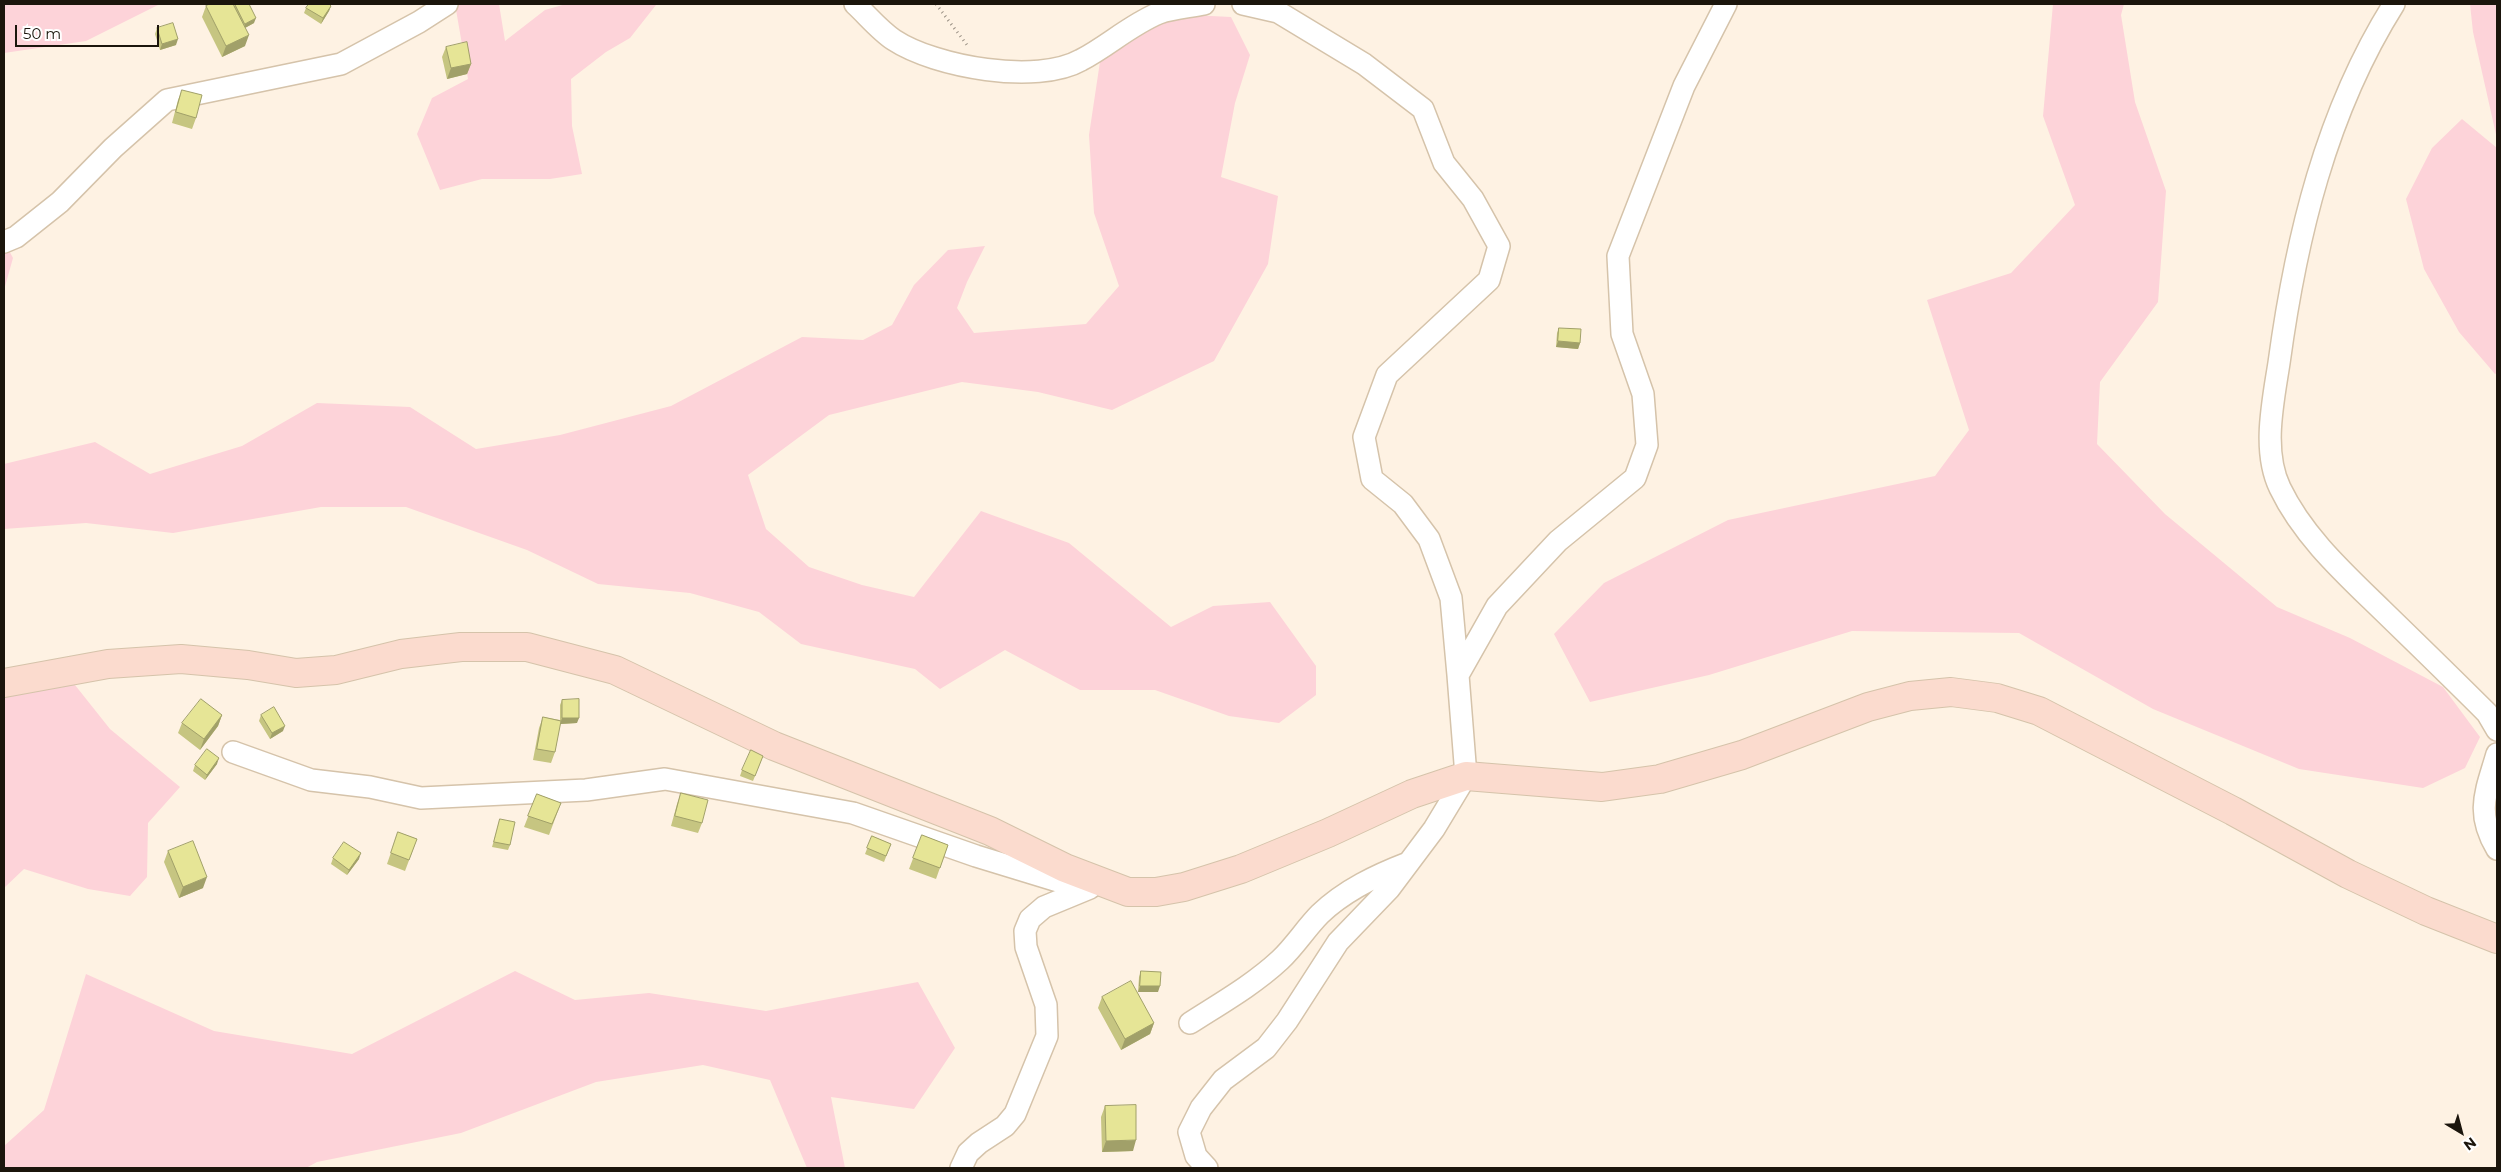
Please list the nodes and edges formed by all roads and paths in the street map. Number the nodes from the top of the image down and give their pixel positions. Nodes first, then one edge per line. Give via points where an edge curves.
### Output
1 (447, 4) edge
2 (855, 4) edge
3 (936, 4) edge
4 (1204, 4) edge
5 (1243, 4) edge
6 (1726, 4) edge
7 (2394, 4) edge
8 (985, 68) junction
9 (4, 242) edge
10 (1458, 675) junction
11 (4, 683) edge
12 (2497, 730) edge
13 (233, 752) dead end
14 (2497, 754) edge
15 (1466, 776) junction
16 (2497, 849) edge
17 (1409, 863) junction
18 (1096, 887) junction
19 (2497, 940) edge
20 (1190, 1023) dead end
21 (961, 1168) edge
22 (1207, 1168) edge

1 - 9 street via 341,64 167,100 113,148 60,202 16,237
2 - 8 street via 894,40 940,60
3 - 8 path
4 - 8 street via 1160,13 1120,33 1081,61 1053,71 1026,73
5 - 10 street via 1278,12 1364,64 1422,109 1444,163 1473,199 1499,246 1489,280 1387,375 1364,437 1372,479 1403,504 1429,539 1451,598
6 - 10 street via 1684,86 1618,256 1622,334 1643,394 1646,445 1635,478 1558,540 1497,606
7 - 12 street via 2359,67 2315,181 2300,238 2284,328 2270,450 2279,486 2298,519 2345,575 2487,713
10 - 15 street
11 - 18 street via 108,664 172,660 248,665 296,673 336,670 401,654 461,647 527,647 615,670 774,746 990,831
13 - 18 street via 312,780 370,787 421,798 586,790 665,779 853,813 976,856
14 - 16 street via 2483,798 2484,818
15 - 17 street
15 - 18 street via 1412,794 1241,869 1184,887 1156,892
15 - 19 street via 1602,787 1660,780 1742,756 1868,707 1910,696 1951,692 1997,698 2039,711 2348,874
17 - 20 street via 1374,876 1349,891 1321,914 1281,959 1252,983
17 - 22 street via 1338,942 1266,1048 1223,1080 1201,1108 1189,1132 1196,1156
18 - 21 street via 1044,907 1030,918 1025,931 1026,947 1046,1005 1047,1036 1015,1114 997,1132 973,1148

